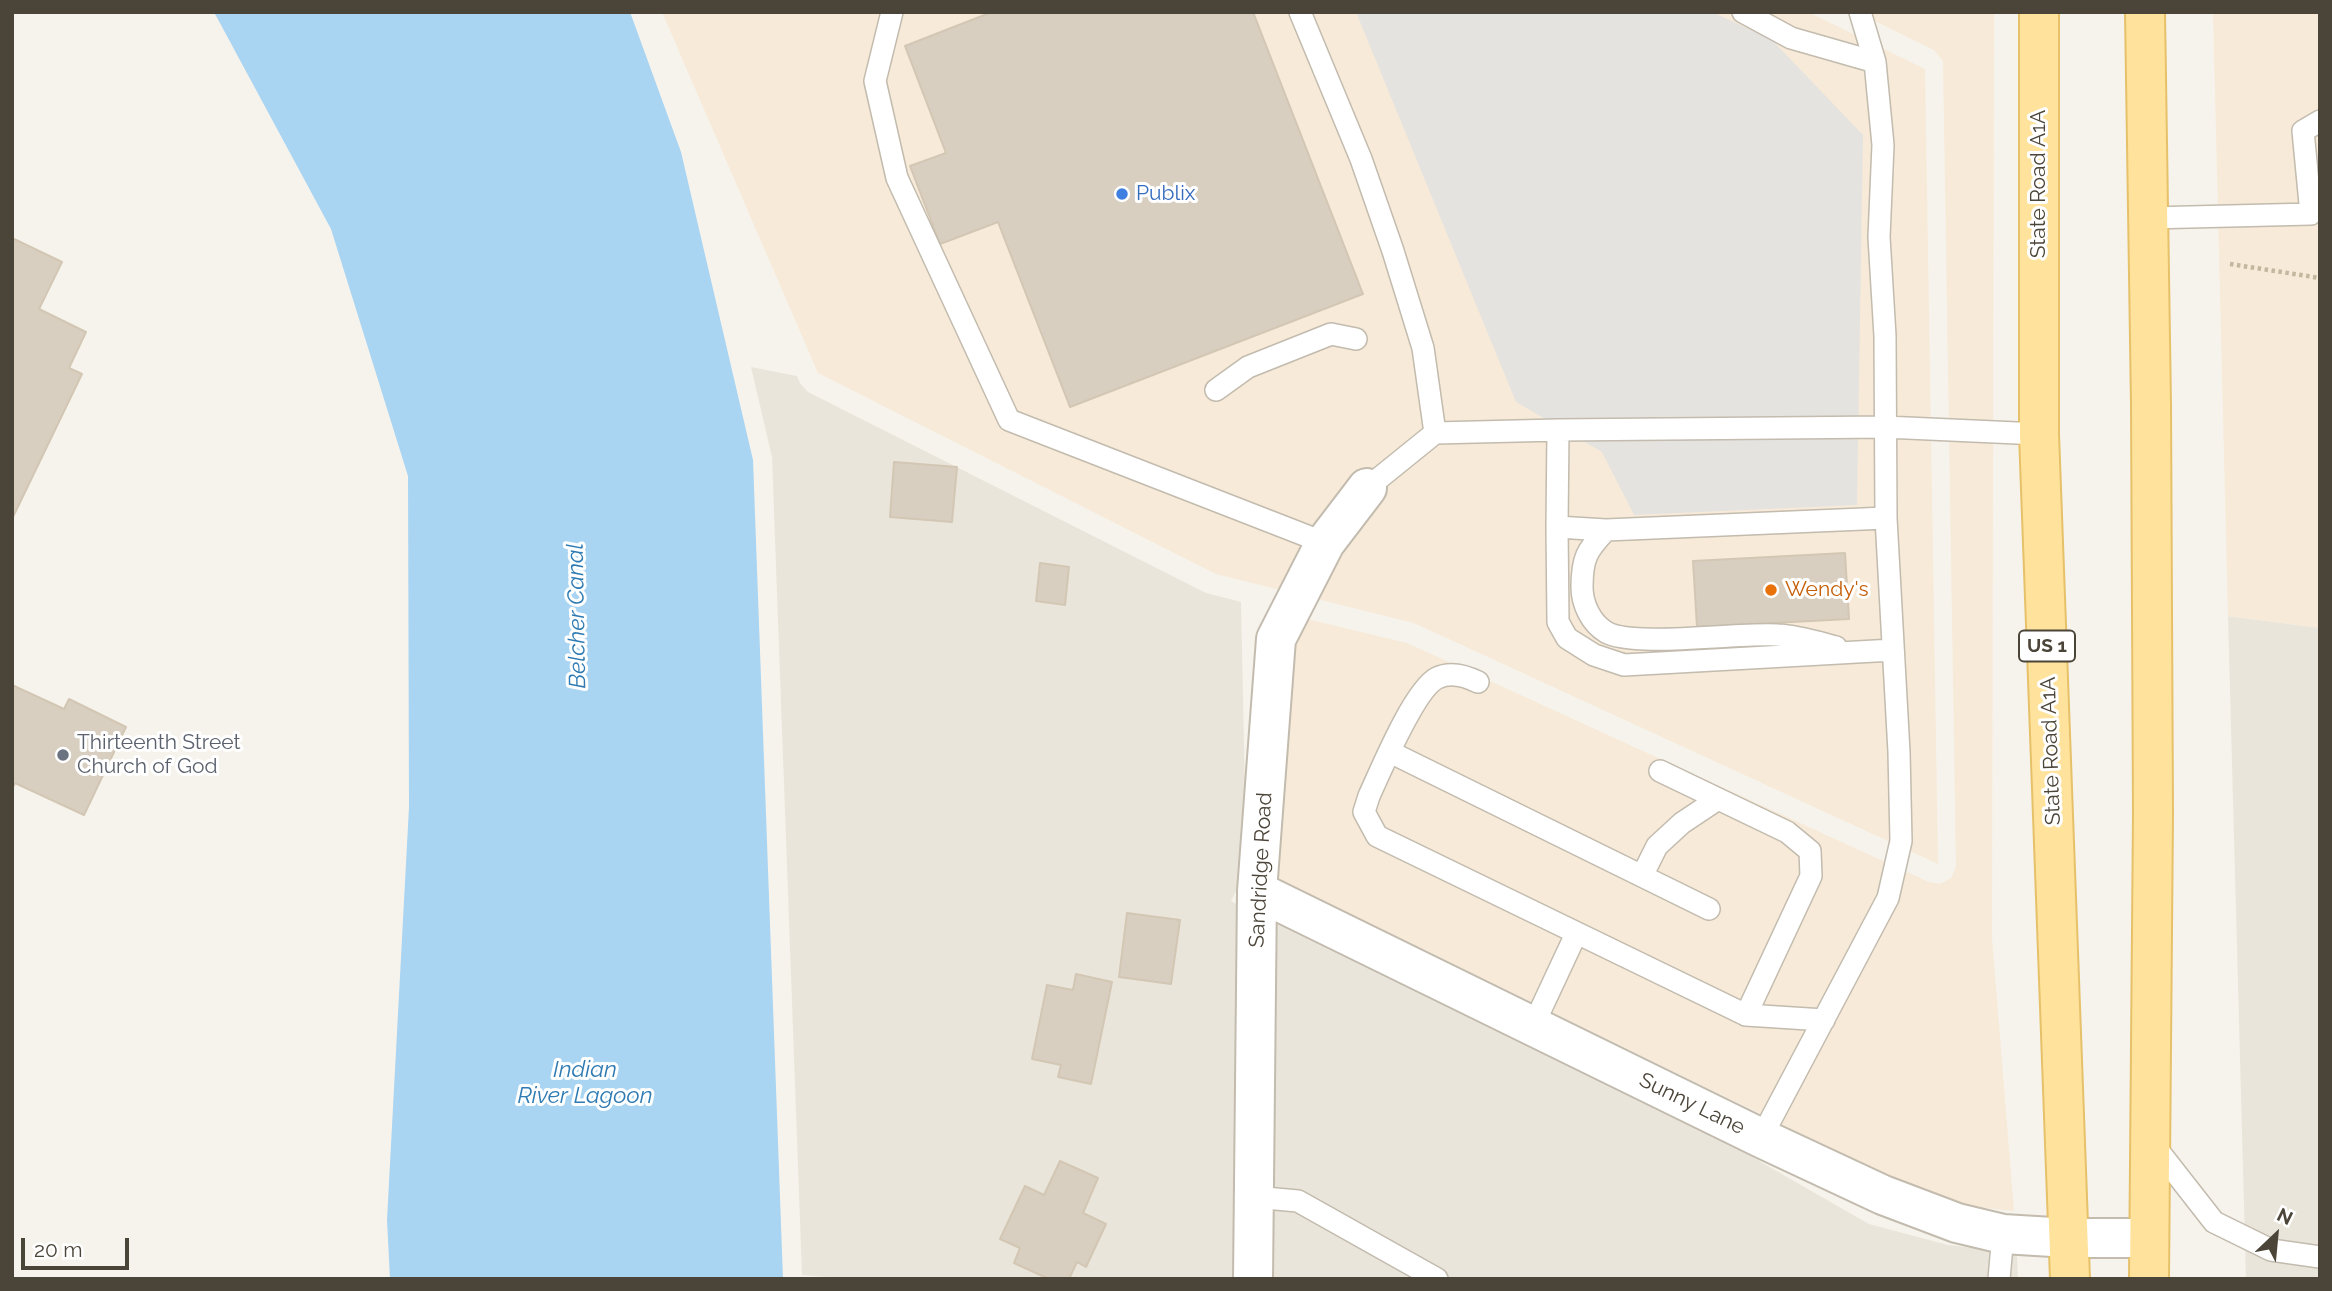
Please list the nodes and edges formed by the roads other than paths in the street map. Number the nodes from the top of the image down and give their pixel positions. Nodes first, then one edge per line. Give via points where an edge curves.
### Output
1 (892, 12) edge
2 (1300, 12) edge
3 (1743, 12) edge
4 (1860, 12) edge
5 (2039, 12) edge
6 (2145, 12) edge
7 (1875, 61) junction
8 (2320, 121) edge
9 (2149, 218) junction
10 (1356, 339) dead end
11 (1216, 390) dead end
12 (1885, 428) junction
13 (1558, 430) junction
14 (1435, 433) junction
15 (2039, 434) junction
16 (1367, 488) joint
17 (1886, 518) junction
18 (1557, 527) junction
19 (1606, 530) junction
20 (1325, 543) junction
21 (1893, 650) junction
22 (1854, 652) junction
23 (1478, 682) dead end
24 (1391, 752) junction
25 (1660, 771) dead end
26 (1718, 799) junction
27 (1642, 876) junction
28 (1257, 891) junction
29 (1709, 909) dead end
30 (1576, 934) junction
31 (1745, 1015) junction
32 (1824, 1020) junction
33 (1533, 1026) junction
34 (1761, 1138) junction
35 (2150, 1141) junction
36 (1254, 1197) junction
37 (2003, 1234) junction
38 (2069, 1238) junction
39 (2149, 1238) junction
40 (2320, 1256) edge
41 (1253, 1279) edge
42 (1437, 1279) edge
43 (1999, 1279) edge
44 (2070, 1279) edge
45 (2149, 1279) edge

1 - 20 lane via 875,81 897,178 1009,421
2 - 14 lane via 1362,159 1393,251 1423,348
3 - 7 lane via 1791,38
4 - 7 lane
5 - 15 main road, State Road A1A / US 1
6 - 9 main road
7 - 12 lane via 1883,145 1879,237
8 - 9 lane via 2303,131 2311,214
9 - 35 main road
10 - 11 lane via 1331,334 1248,367
12 - 13 lane
12 - 15 lane
12 - 17 lane
13 - 14 lane
13 - 18 lane
14 - 16 lane
15 - 38 main road, State Road A1A / US 1
16 - 20 street, Sandridge Road
17 - 19 lane
17 - 21 lane
18 - 19 lane
18 - 22 lane via 1558,622 1567,638 1594,654 1624,666
19 - 22 lane via 1589,548 1582,593 1591,619 1608,634 1639,639 1778,635
20 - 28 street, Sandridge Road via 1276,639
21 - 22 lane
21 - 32 lane via 1901,841 1888,898
23 - 24 lane via 1462,674 1438,677 1422,691
24 - 27 lane
24 - 30 lane via 1364,813 1377,836
25 - 26 lane
26 - 27 lane via 1682,822 1657,846
26 - 31 lane via 1787,832 1810,851 1811,876
27 - 29 lane
28 - 33 street, Sunny Lane
28 - 36 street, Sandridge Road
30 - 31 lane
30 - 33 lane
31 - 32 lane
32 - 34 lane
33 - 34 street, Sunny Lane
34 - 37 street, Sunny Lane via 1883,1195 1957,1223
35 - 39 main road
35 - 40 lane via 2214,1222 2271,1250
36 - 41 street, Sandridge Road
36 - 42 lane via 1298,1201
37 - 38 street, Sunny Lane
37 - 43 lane
38 - 39 street, Sunny Lane
38 - 44 main road, State Road A1A / US 1
39 - 45 main road

